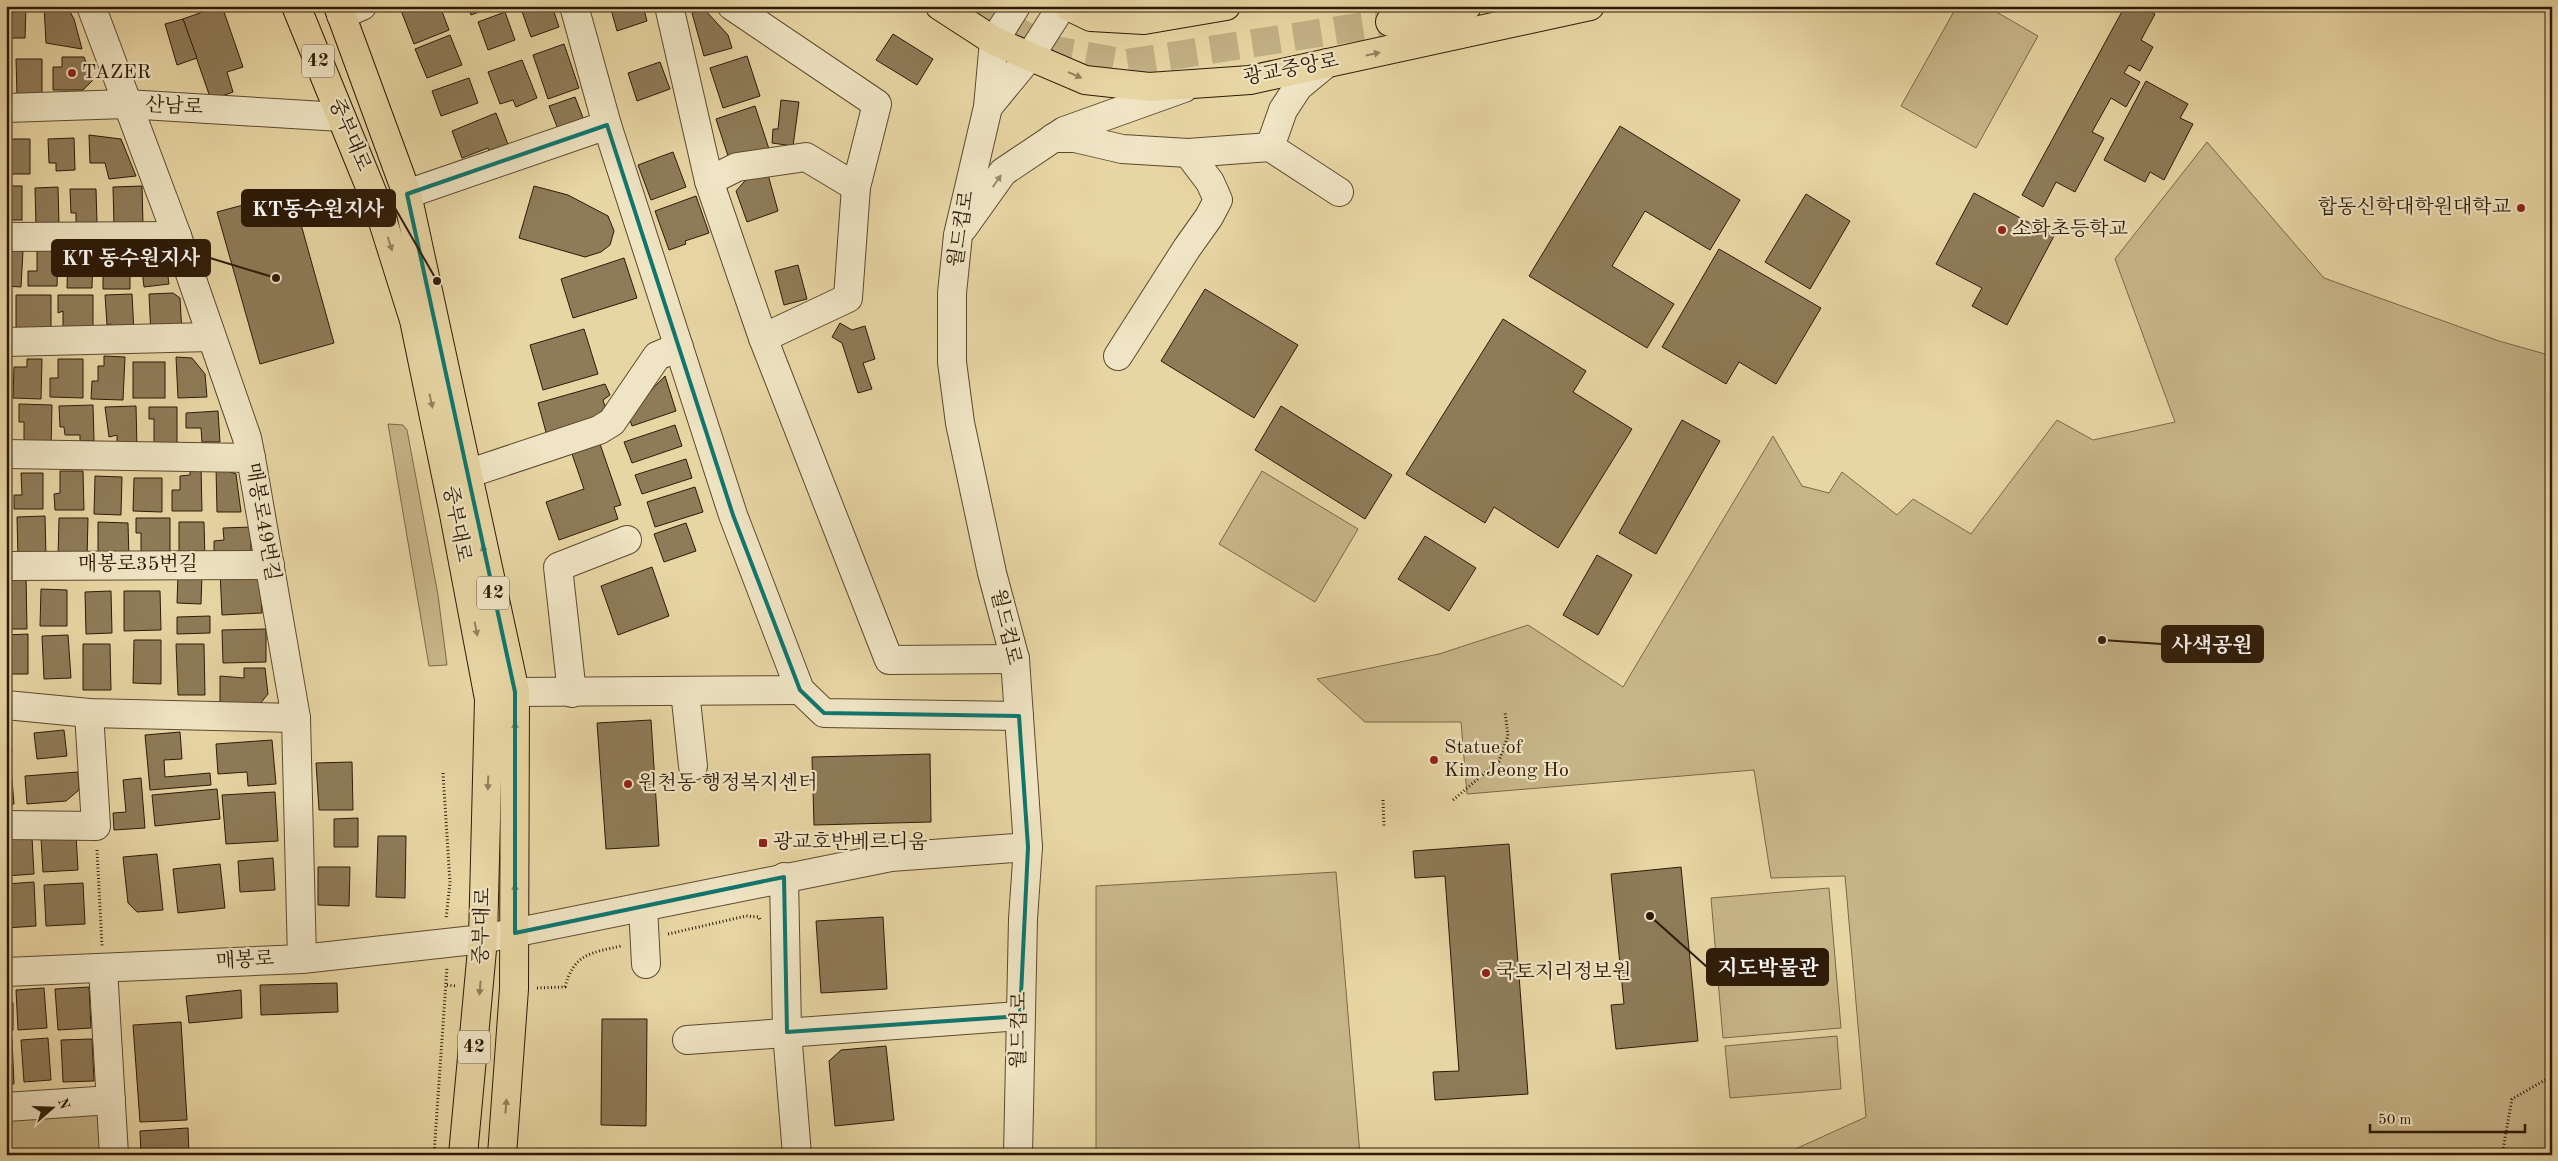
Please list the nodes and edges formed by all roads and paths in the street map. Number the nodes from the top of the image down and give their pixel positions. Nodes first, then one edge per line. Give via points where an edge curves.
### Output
1 (91, 6) edge
2 (296, 6) edge
3 (574, 6) edge
4 (669, 6) edge
5 (732, 6) edge
6 (940, 6) edge
7 (1016, 6) edge
8 (1062, 6) edge
9 (1068, 6) edge
10 (1226, 6) edge
11 (1467, 6) edge
12 (1590, 6) edge
13 (347, 9) edge
14 (1390, 22) tunnel mouth
15 (994, 41) junction
16 (1030, 56) junction
17 (1327, 64) junction
18 (1194, 84) junction
19 (126, 104) junction
20 (988, 107) junction
21 (6, 108) edge
22 (341, 117) junction
23 (607, 125) junction
24 (1054, 138) junction
25 (1270, 147) junction
26 (1188, 153) junction
27 (709, 181) junction
28 (856, 187) junction
29 (1339, 192) dead end
30 (407, 194) junction
31 (958, 235) junction
32 (177, 236) junction
33 (6, 237) edge
34 (211, 337) junction
35 (763, 338) junction
36 (6, 342) edge
37 (679, 346) junction
38 (1118, 356) dead end
39 (6, 454) edge
40 (251, 458) junction
41 (467, 474) junction
42 (627, 540) dead end
43 (270, 565) junction
44 (6, 566) edge
45 (1015, 659) junction
46 (800, 690) junction
47 (685, 691) junction
48 (515, 692) junction
49 (572, 692) junction
50 (6, 706) edge
51 (1505, 712) dead end
52 (89, 713) junction
53 (1018, 716) junction
54 (296, 718) junction
55 (693, 766) dead end
56 (443, 773) dead end
57 (1384, 800) dead end
58 (1453, 800) dead end
59 (6, 825) edge
60 (96, 826) junction
61 (1384, 828) dead end
62 (1028, 846) junction
63 (784, 877) junction
64 (446, 906) dead end
65 (643, 907) junction
66 (746, 916) dead end
67 (515, 933) junction
68 (483, 939) junction
69 (646, 952) junction
70 (302, 959) junction
71 (447, 964) dead end
72 (103, 968) junction
73 (6, 972) edge
74 (565, 987) dead end
75 (1020, 1016) junction
76 (787, 1032) junction
77 (687, 1040) dead end
78 (473, 1057) junction
79 (510, 1061) junction
80 (2552, 1076) edge
81 (111, 1100) junction
82 (6, 1107) edge
83 (114, 1155) edge
84 (434, 1155) edge
85 (463, 1155) edge
86 (502, 1155) edge
87 (797, 1155) edge
88 (1018, 1155) edge
89 (2502, 1155) edge

1 - 19 street, 매봉로49번길
2 - 22 main road, 중부대로 / 42
3 - 23 street
4 - 27 street
5 - 28 street via 877,104
6 - 15 main road, 광교중앙로
7 - 15 street, 월드컵로
8 - 16 street, 월드컵로
9 - 10 main road via 1091,17 1144,20
11 - 14 main road
17 -> 12 main road, 광교중앙로
13 - 30 main road, 중부대로 / 42
15 - 16 main road, 광교중앙로
15 - 20 street, 월드컵로
16 -> 18 main road, 광교중앙로 via 1085,80 1148,87
16 - 20 street, 월드컵로
17 - 18 main road, 광교중앙로 via 1250,80
17 - 25 street via 1298,87 1283,110
18 - 24 street via 1064,131
19 - 21 street, 산남로
19 - 22 street, 산남로
19 - 32 street, 매봉로49번길
20 - 31 street, 월드컵로
22 -> 68 main road, 중부대로 / 42 via 380,209 414,320 489,700
23 - 30 street
23 - 37 street
24 - 26 street via 1075,138 1122,149
31 -> 24 street via 1003,172
25 - 26 street
25 - 29 street
26 - 38 street via 1210,182 1218,200
27 - 28 street via 738,167 806,157
27 - 35 street
28 - 35 street via 848,298
30 - 41 main road, 중부대로 / 42
31 - 45 street, 월드컵로 via 952,293 952,362 960,423 992,572
32 - 33 street
32 - 34 street, 매봉로49번길
34 - 36 street
34 - 40 street, 매봉로49번길
35 - 45 street via 889,660
37 - 41 street via 657,356 612,422 599,430
37 - 46 street via 733,515
39 - 40 street
40 - 43 street, 매봉로49번길
48 -> 41 main road, 중부대로 / 42
42 - 49 street via 558,567
43 - 44 street, 매봉로35번길
43 - 54 street, 매봉로49번길
45 - 53 street, 월드컵로
46 - 47 street
46 - 53 street via 824,713
47 - 49 street
47 - 55 street
48 - 49 street
67 -> 48 main road, 중부대로 / 42
50 - 52 street
51 - 58 path via 1508,736 1499,761
52 - 54 street
52 - 60 street
53 - 62 street, 월드컵로
54 - 70 street, 매봉로49번길
56 - 64 path via 450,883
57 - 61 path
59 - 60 street
60 - 72 path
62 - 63 street, 매봉로 via 891,856
62 - 75 street, 월드컵로
63 - 65 street, 매봉로
63 - 76 street
65 - 67 street, 매봉로
65 - 69 street
66 - 69 path
67 - 68 street, 매봉로
67 - 79 main road, 중부대로 / 42
68 - 70 street, 매봉로
68 -> 78 main road, 중부대로 / 42
69 - 74 path via 593,952 572,966
70 - 72 street, 매봉로
71 - 84 path
72 - 73 street, 매봉로
72 - 81 street
75 - 76 street
75 - 88 street, 월드컵로
76 - 77 street
76 - 87 street
78 - 79 main road
78 - 85 main road, 중부대로 / 42
86 -> 79 main road, 중부대로 / 42
80 - 89 path via 2512,1099
81 - 82 street
81 - 83 street

